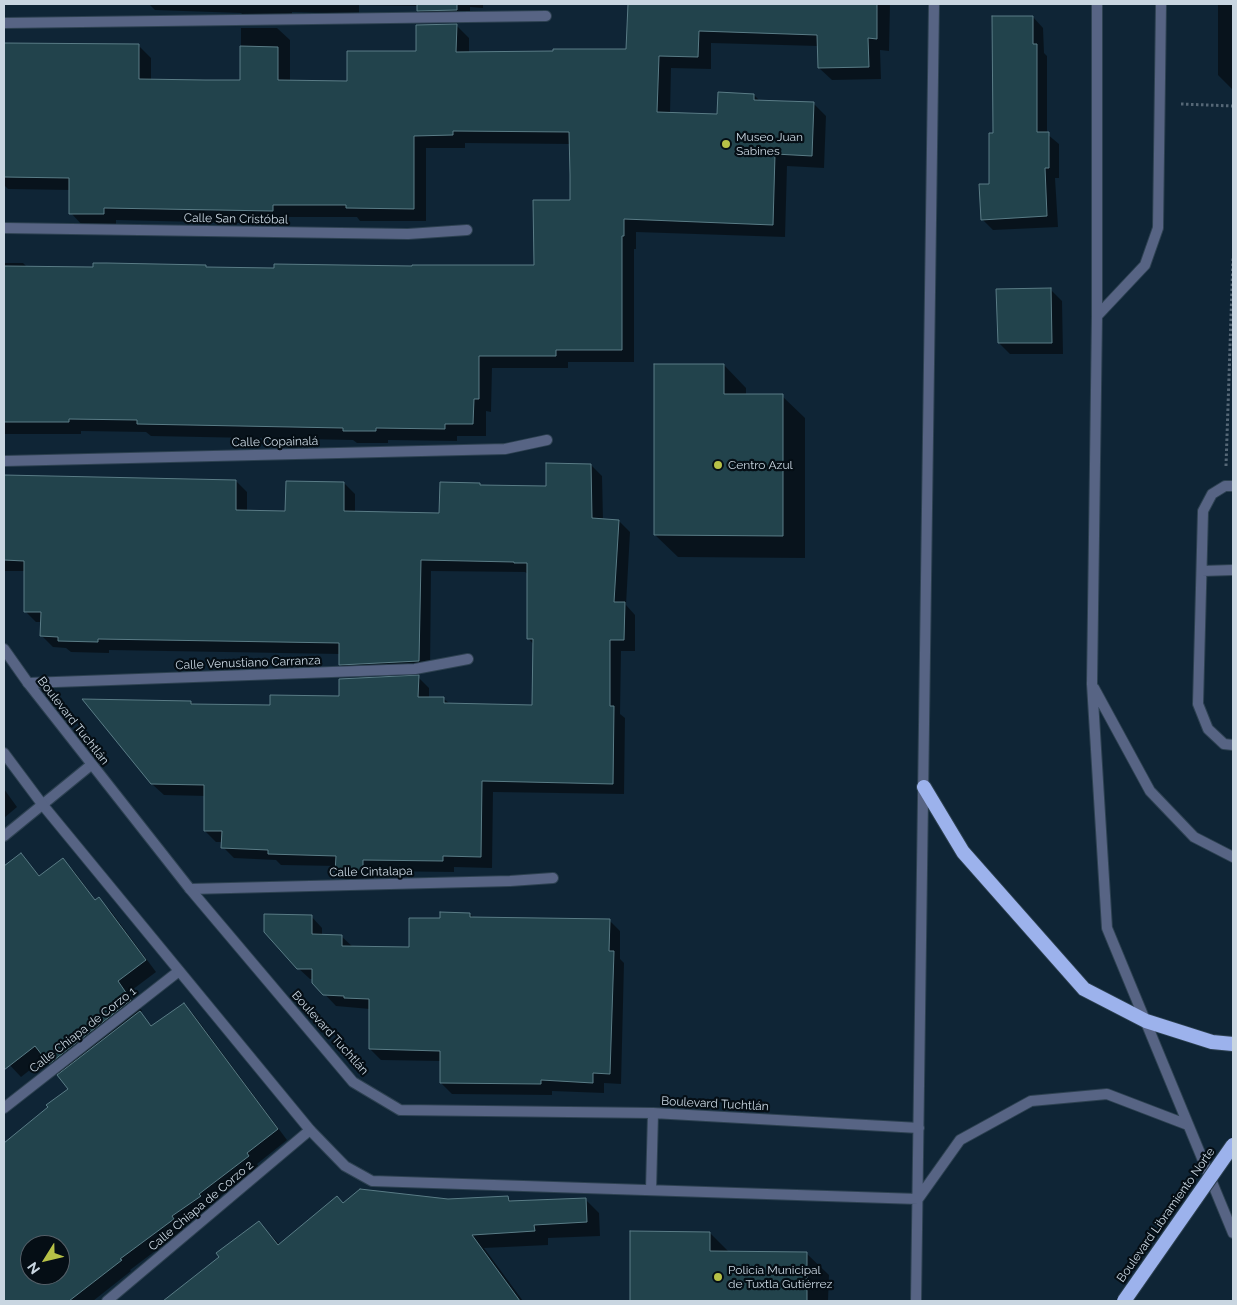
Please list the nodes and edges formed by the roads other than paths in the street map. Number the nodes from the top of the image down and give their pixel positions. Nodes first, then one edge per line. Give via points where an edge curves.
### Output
1 (934, 4) edge
2 (1097, 4) edge
3 (1161, 4) edge
4 (546, 16) dead end
5 (4, 23) edge
6 (4, 228) edge
7 (467, 230) dead end
8 (1097, 316) junction
9 (546, 440) dead end
10 (4, 461) edge
11 (1229, 486) edge
12 (1233, 570) edge
13 (1202, 571) junction
14 (4, 649) edge
15 (468, 659) dead end
16 (28, 683) junction
17 (1092, 684) junction
18 (1233, 745) edge
19 (4, 753) edge
20 (91, 764) junction
21 (924, 787) junction
22 (42, 804) junction
23 (4, 836) edge
24 (1233, 856) edge
25 (553, 878) dead end
26 (190, 889) junction
27 (179, 972) junction
28 (1146, 1021) junction
29 (1233, 1044) edge
30 (4, 1108) edge
31 (653, 1113) junction
32 (1188, 1125) junction
33 (919, 1128) junction
34 (310, 1130) junction
35 (1233, 1145) edge
36 (651, 1190) junction
37 (918, 1199) junction
38 (1233, 1233) edge
39 (107, 1301) edge
40 (916, 1301) edge
41 (1124, 1301) edge

1 - 21 street
2 - 8 street
3 - 8 street via 1158,228 1145,266
4 - 5 street
6 - 7 street, Calle San Cristóbal via 408,234
8 - 17 street
9 - 10 street, Calle Copainalá via 505,449
11 - 13 street via 1212,494 1203,511
12 - 13 street
13 - 18 street via 1198,704 1208,729 1224,744
14 - 16 street, Boulevard Tuchtlán
15 - 16 street, Calle Venustiano Carranza via 415,669
16 - 20 street, Boulevard Tuchtlán
17 - 24 street via 1150,791 1194,837
17 - 28 street via 1107,928
19 - 22 street
20 - 22 street
20 - 26 street, Boulevard Tuchtlán
21 - 28 highway via 963,852 1084,989
21 - 33 street
22 - 23 street
22 - 27 street
25 - 26 street, Calle Cintalapa
26 - 31 street, Boulevard Tuchtlán via 353,1082 400,1110
27 - 30 street, Calle Chiapa de Corzo 1
27 - 34 street
28 - 29 highway via 1212,1042
28 - 32 street
31 - 33 street, Boulevard Tuchtlán
31 - 36 street
32 - 37 street via 1107,1094 1031,1101 960,1140
32 - 38 street
33 - 37 street
34 - 36 street via 345,1166 372,1181
34 - 39 street, Calle Chiapa de Corzo 2
35 - 41 highway, Boulevard Libramiento Norte, bridge
36 - 37 street
37 - 40 street

